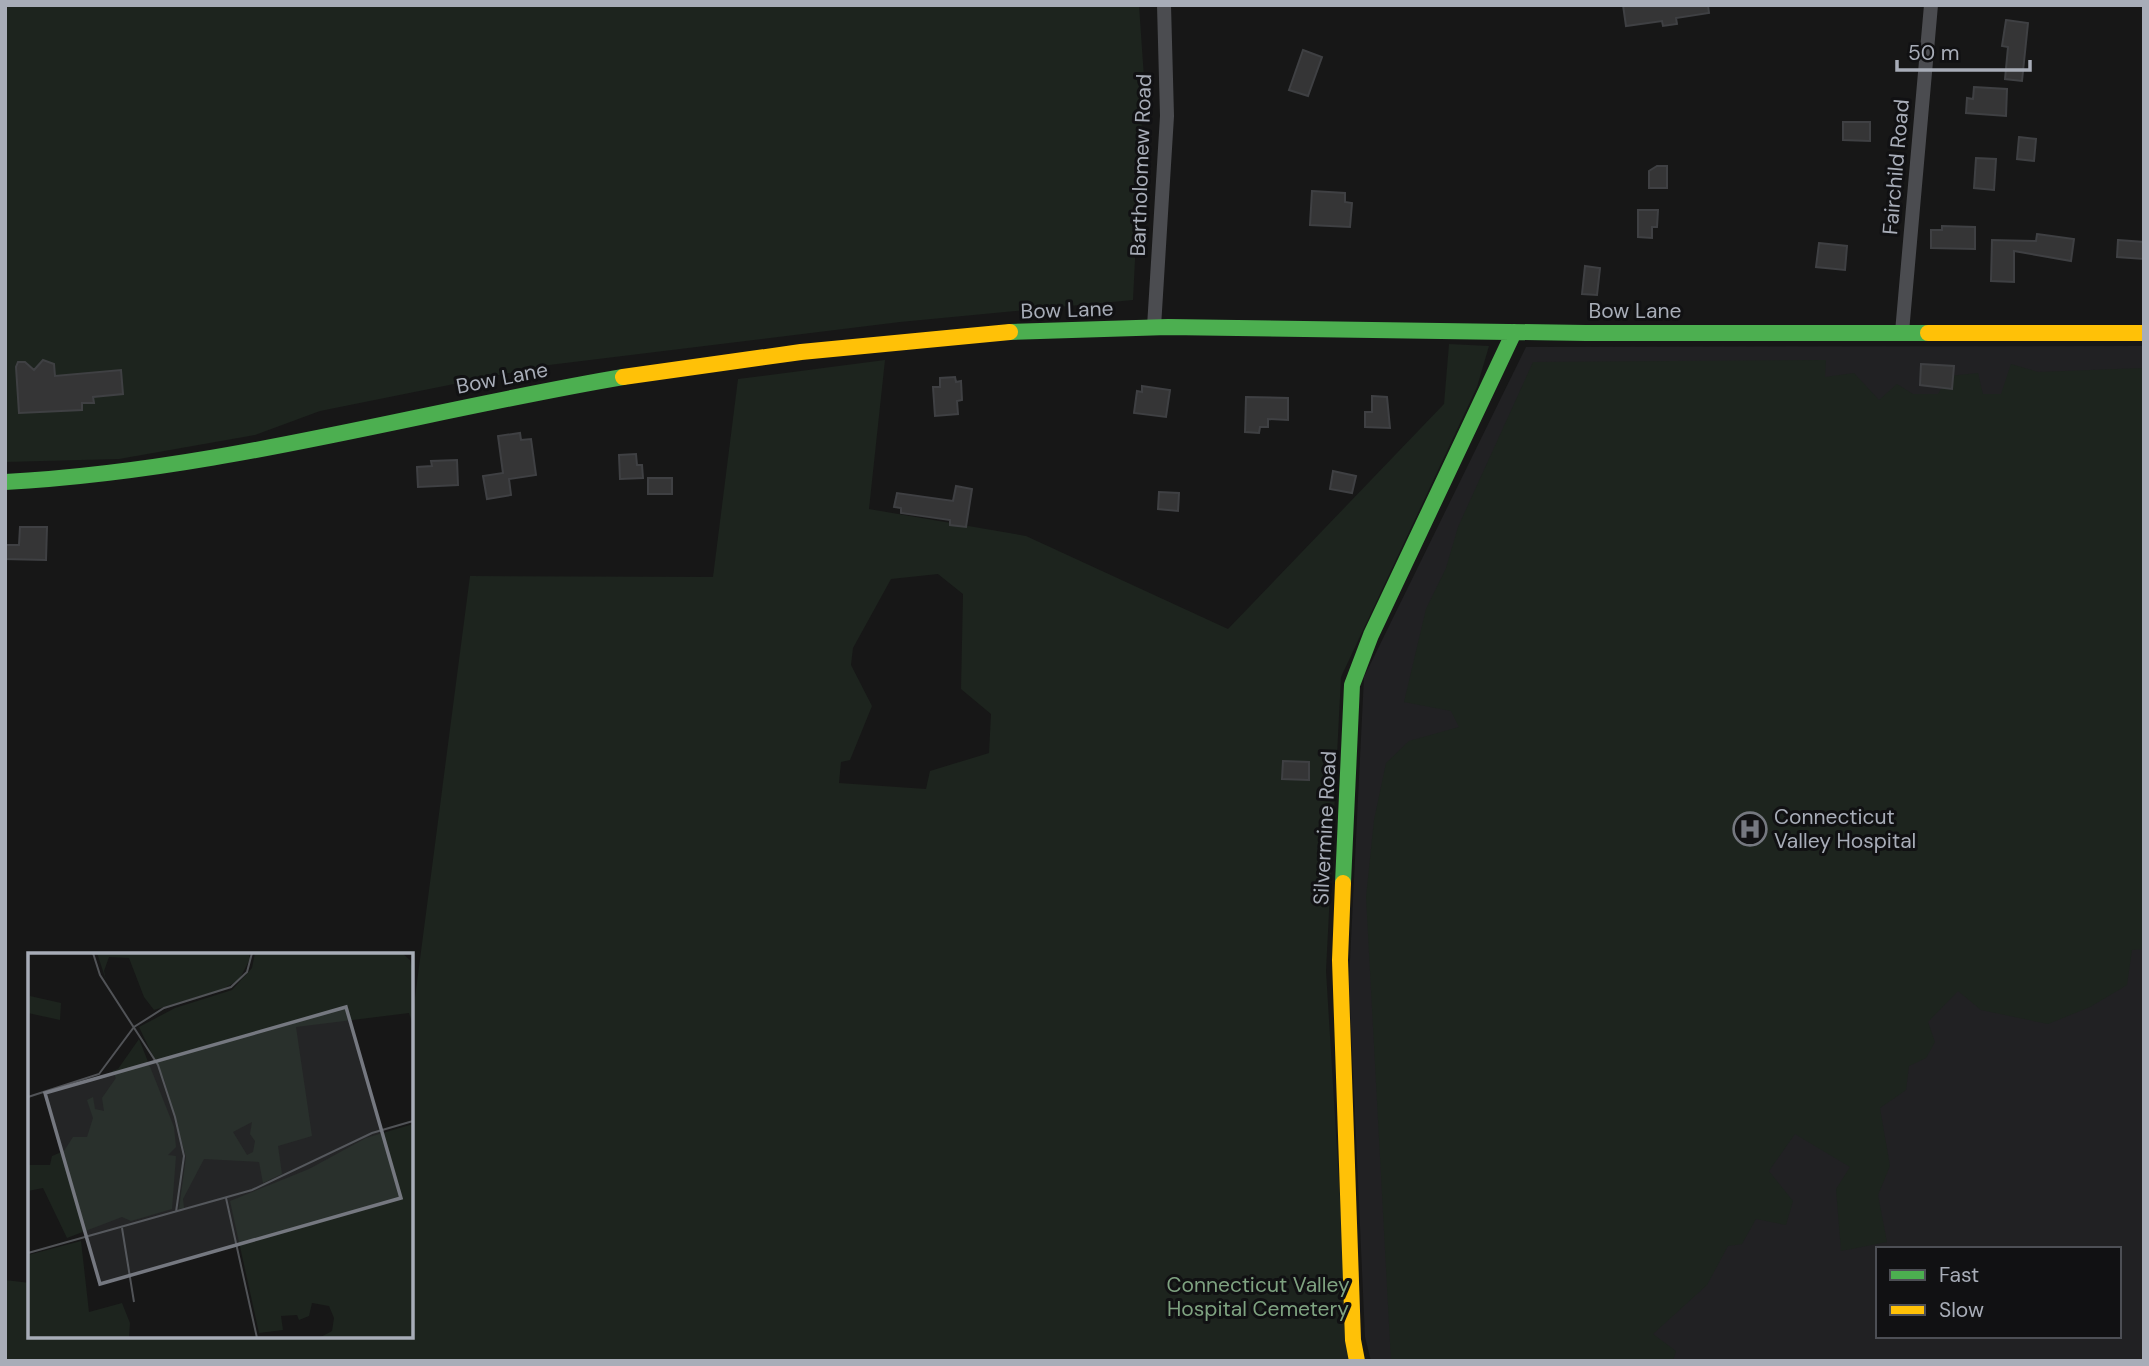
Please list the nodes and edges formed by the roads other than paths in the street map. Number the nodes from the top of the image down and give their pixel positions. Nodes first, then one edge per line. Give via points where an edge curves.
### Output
1 (1164, 5) edge
2 (1931, 5) edge
3 (1154, 327) junction
4 (1514, 332) junction
5 (1902, 332) junction
6 (2144, 333) edge
7 (5, 482) edge
8 (1357, 1361) edge

1 - 3 street, Bartholomew Road via 1167,116
2 - 5 street, Fairchild Road
3 - 4 street, Bow Lane
3 - 7 street, Bow Lane via 970,335 753,357 531,393 195,461 68,481
4 - 5 street, Bow Lane
4 - 8 street, Silvermine Road via 1371,635 1352,685 1340,960
5 - 6 street, Bow Lane

